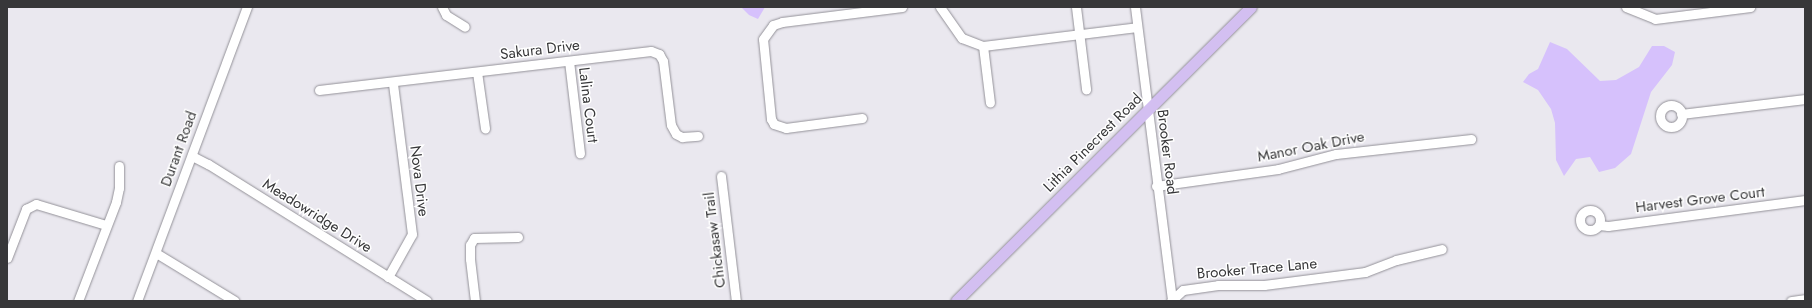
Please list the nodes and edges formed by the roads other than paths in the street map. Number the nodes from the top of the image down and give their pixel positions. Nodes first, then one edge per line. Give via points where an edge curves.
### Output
1 (247, 7) edge
2 (442, 7) edge
3 (902, 7) edge
4 (940, 7) edge
5 (1076, 7) edge
6 (1135, 7) edge
7 (1251, 7) edge
8 (1626, 7) edge
9 (1750, 7) edge
10 (465, 27) dead end
11 (1137, 27) junction
12 (1080, 34) junction
13 (983, 46) junction
14 (569, 60) junction
15 (477, 72) junction
16 (393, 83) junction
17 (1086, 89) dead end
18 (319, 90) dead end
19 (1805, 99) edge
20 (990, 103) dead end
21 (1147, 110) junction
22 (1681, 114) dead end
23 (862, 118) dead end
24 (485, 128) dead end
25 (698, 136) dead end
26 (1471, 139) dead end
27 (580, 152) dead end
28 (192, 156) junction
29 (119, 166) dead end
30 (721, 176) dead end
31 (1156, 186) junction
32 (1805, 200) edge
33 (1599, 225) dead end
34 (106, 226) junction
35 (518, 236) dead end
36 (1442, 249) dead end
37 (156, 253) junction
38 (7, 258) edge
39 (388, 277) junction
40 (1805, 299) edge
41 (78, 301) edge
42 (138, 301) edge
43 (235, 301) edge
44 (426, 301) edge
45 (475, 301) edge
46 (736, 301) edge
47 (956, 301) edge
48 (1171, 301) edge
49 (1791, 301) edge

1 - 28 street, Durant Road
2 - 10 street via 446,15
3 - 23 street via 782,22 773,25 763,39 771,119 774,124 786,128
4 - 13 street via 962,38
5 - 12 street
6 - 11 street, Brooker Road
7 - 21 main road, Lithia Pinecrest Road
8 - 9 street via 1655,19
11 - 12 street
11 - 21 street, Brooker Road
12 - 13 street
12 - 17 street
13 - 20 street
14 - 15 street, Sakura Drive
14 - 25 street, Sakura Drive via 651,51 659,54 663,61 671,125 676,134 682,137
14 - 27 street, Lalina Court
15 - 16 street, Sakura Drive
15 - 24 street
16 - 18 street, Sakura Drive
16 - 39 street, Nova Drive via 412,234
19 - 22 street
21 - 31 street, Brooker Road
21 - 47 main road, Lithia Pinecrest Road
26 - 31 street, Manor Oak Drive via 1336,154 1278,168
28 - 37 street, Durant Road
28 - 39 street, Meadowridge Drive
29 - 34 street via 120,188
30 - 46 street, Chickasaw Trail
31 - 48 street, Brooker Road
32 - 33 street, Harvest Grove Court via 1608,226
34 - 38 street via 36,204 26,209
34 - 41 street
35 - 45 street via 474,238 470,245 470,259
36 - 48 street, Brooker Trace Lane via 1396,260 1365,272 1264,285 1218,285 1183,290
37 - 42 street, Durant Road
37 - 43 street
39 - 44 street, Meadowridge Drive
40 - 49 street

